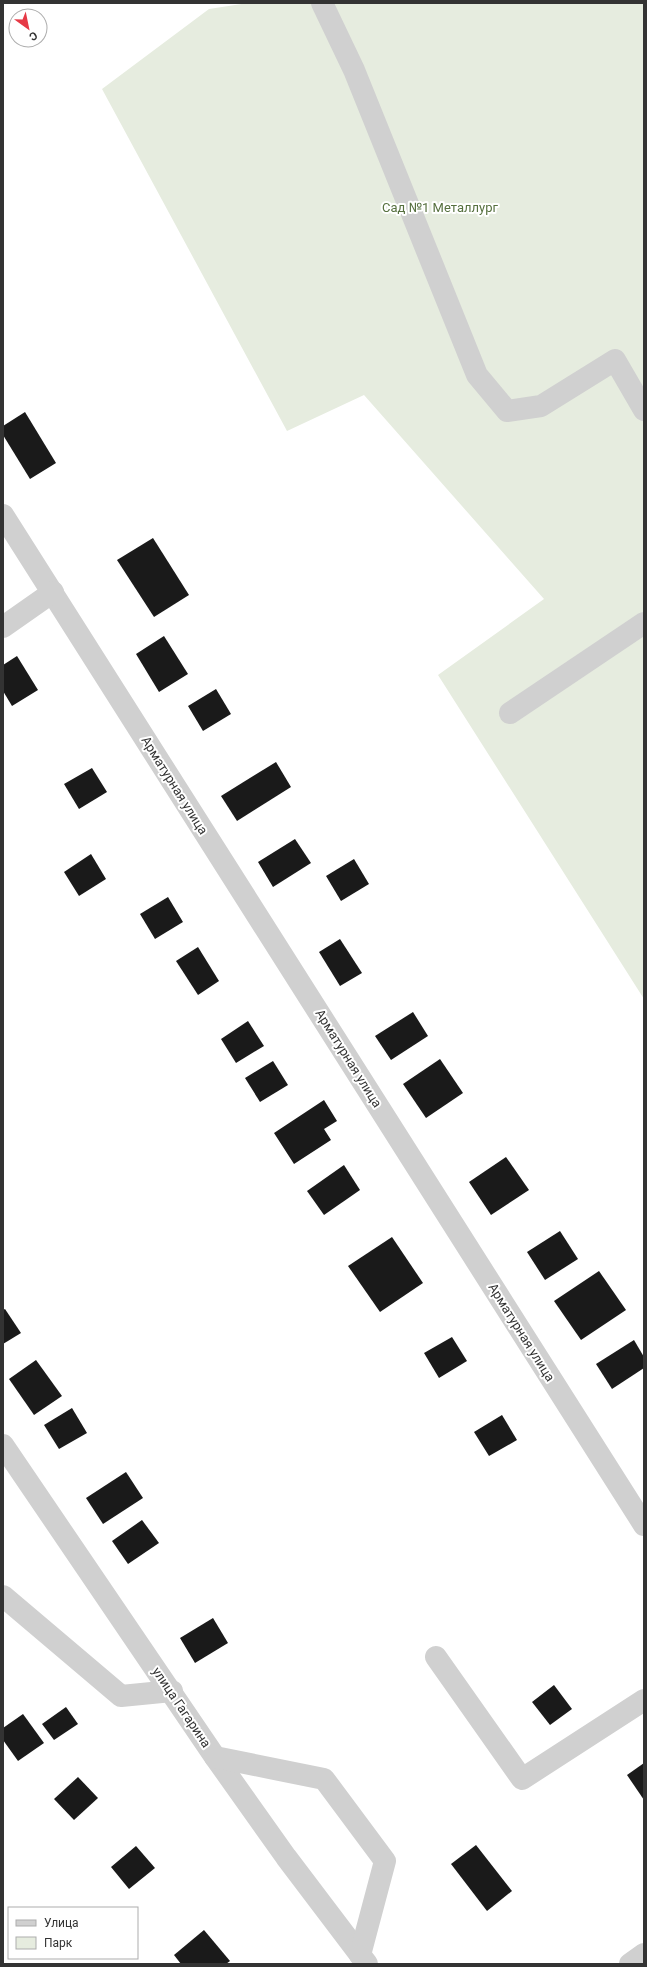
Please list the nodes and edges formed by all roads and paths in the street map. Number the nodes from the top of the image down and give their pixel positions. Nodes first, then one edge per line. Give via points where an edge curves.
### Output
1 (322, 3) edge
2 (644, 410) edge
3 (3, 515) edge
4 (53, 592) junction
5 (644, 623) edge
6 (3, 627) edge
7 (510, 713) dead end
8 (3, 1445) edge
9 (644, 1525) edge
10 (3, 1596) edge
11 (436, 1657) dead end
12 (172, 1691) junction
13 (644, 1700) edge
14 (215, 1757) junction
15 (644, 1954) edge
16 (363, 1960) edge
17 (630, 1964) edge

1 - 2 street via 354,70 477,375 507,411 541,406 615,360
3 - 4 street, Арматурная улица
4 - 6 street
4 - 9 street, Арматурная улица
5 - 7 street
8 - 12 street, улица Гагарина
10 - 12 street via 121,1696
11 - 13 street via 522,1779
12 - 14 street, улица Гагарина
14 - 16 street, улица Гагарина
14 - 16 street via 324,1779 385,1861
15 - 17 street

